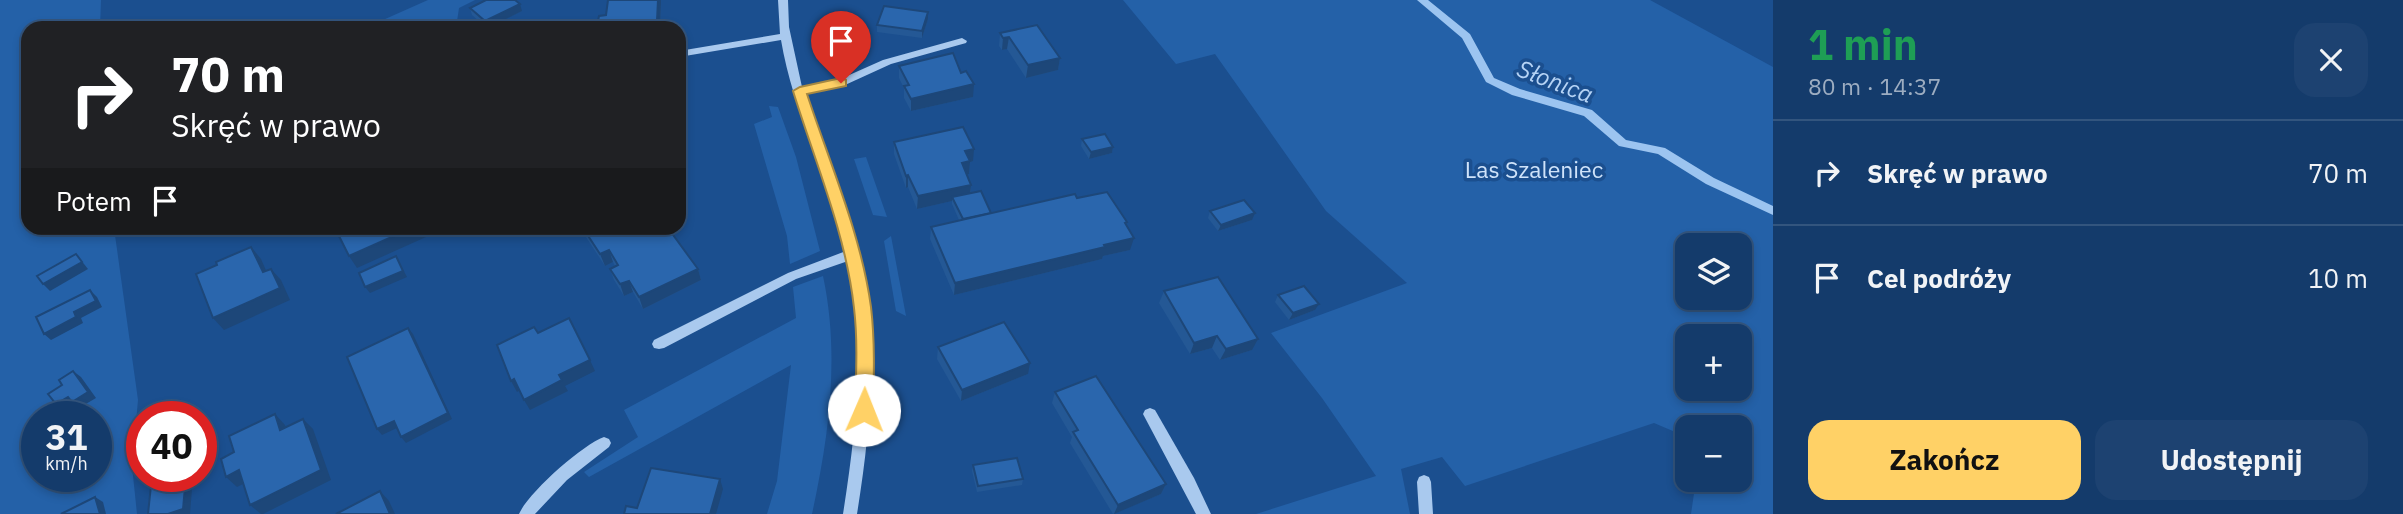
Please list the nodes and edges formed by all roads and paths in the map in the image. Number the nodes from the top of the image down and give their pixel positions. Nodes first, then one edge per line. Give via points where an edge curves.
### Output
1 (783, 0) edge
2 (786, 36) junction
3 (962, 41) dead end
4 (686, 53) edge
5 (800, 91) junction
6 (852, 254) junction
7 (659, 344) dead end
8 (1150, 414) dead end
9 (604, 443) dead end
10 (1424, 482) dead end
11 (526, 514) edge
12 (850, 514) edge
13 (1203, 514) edge
14 (1426, 514) edge

1 - 2 street
2 - 4 street
2 - 5 street
3 - 5 street via 887,62 841,83
5 - 6 street
6 - 7 street via 792,276
6 - 12 street via 865,352 864,410
8 - 13 street
9 - 11 street via 567,469
10 - 14 street

